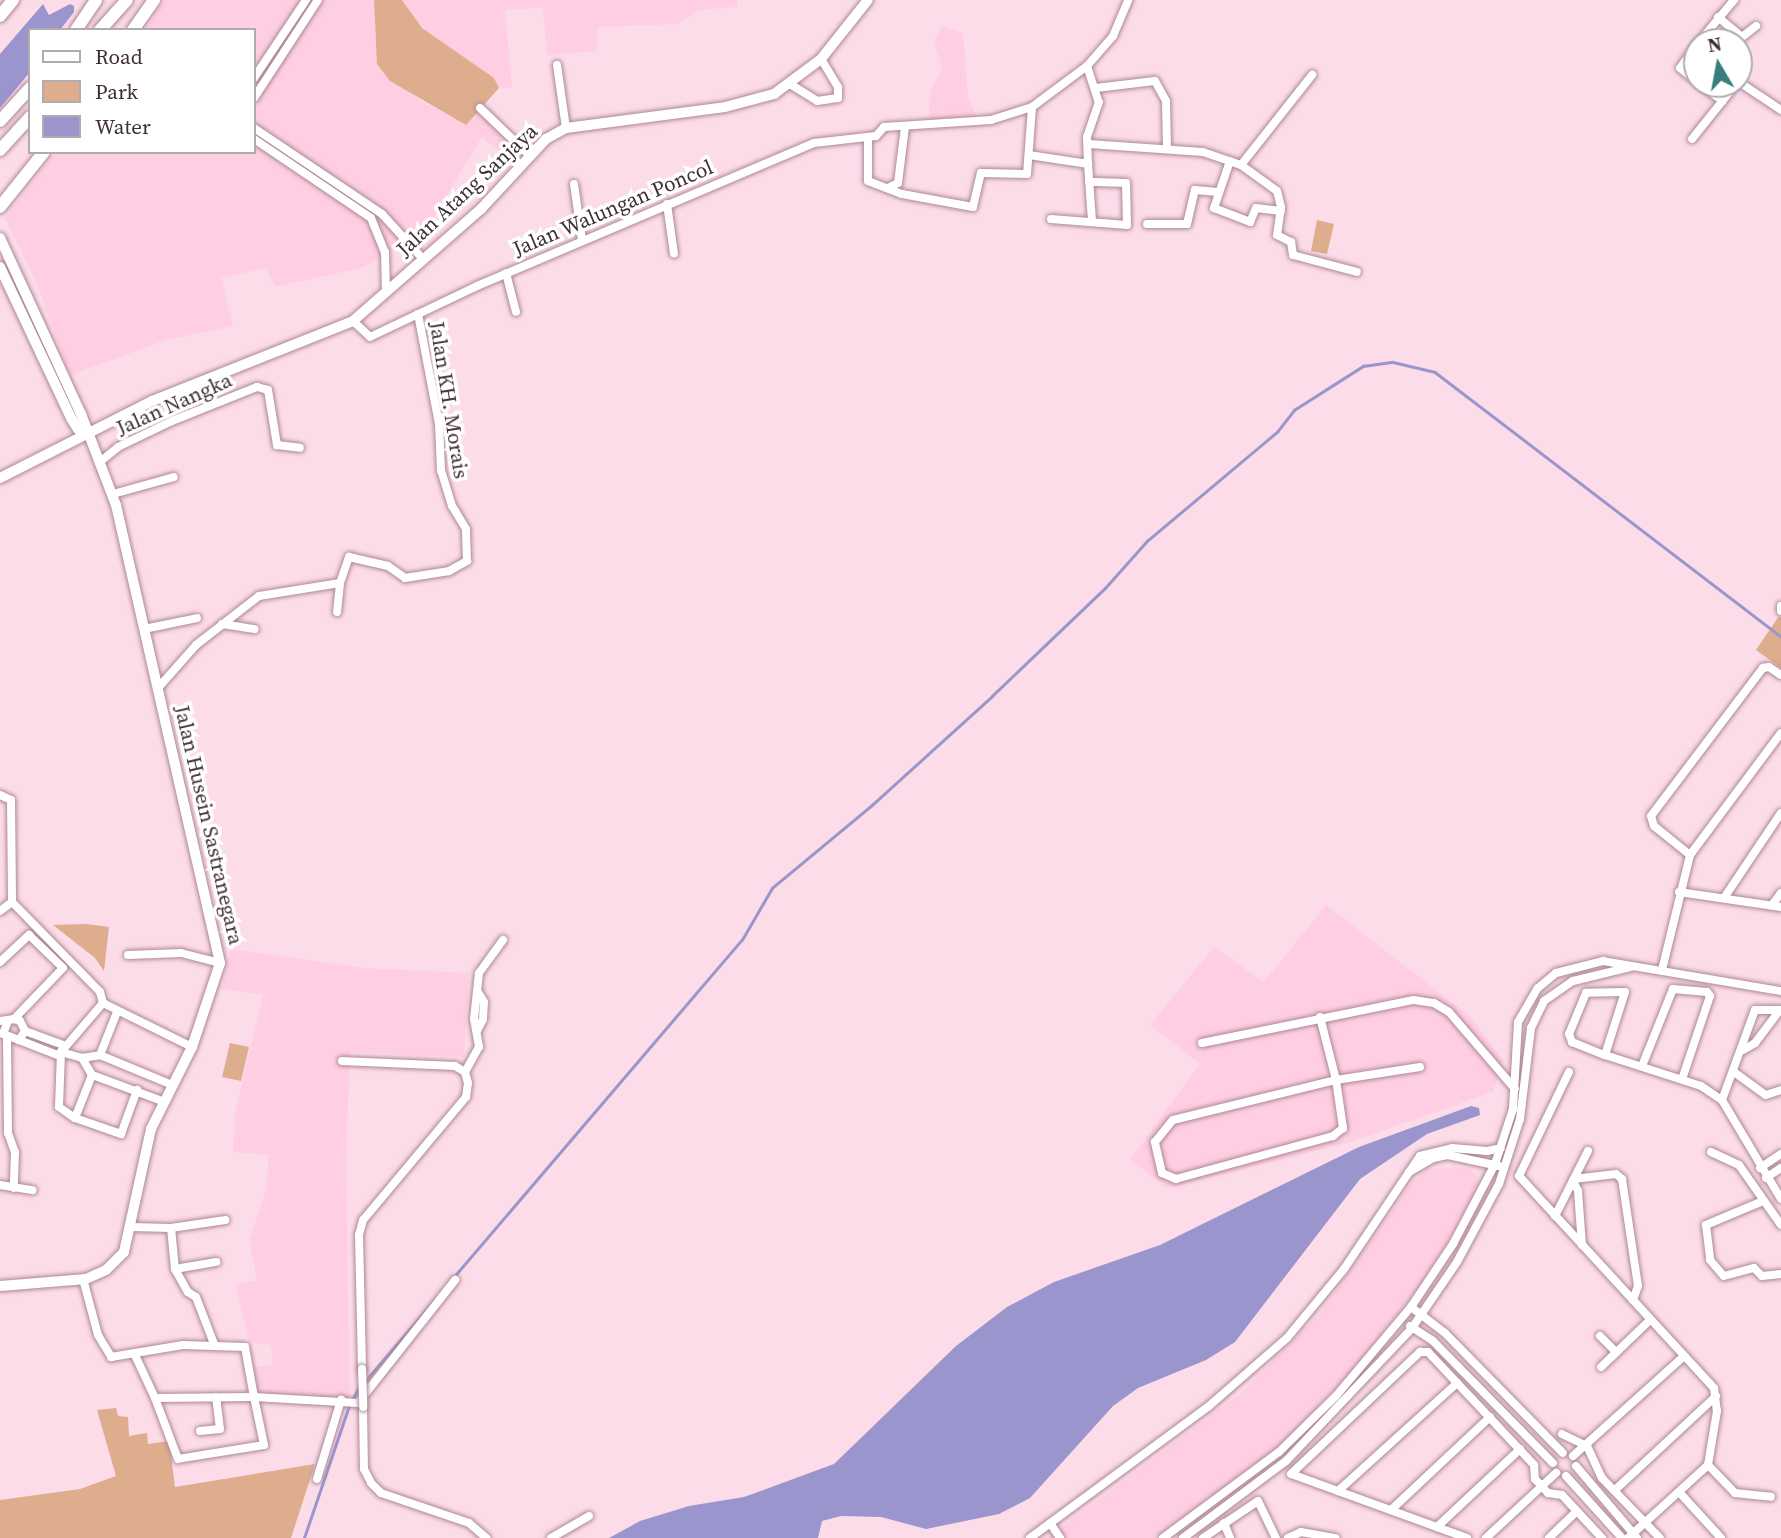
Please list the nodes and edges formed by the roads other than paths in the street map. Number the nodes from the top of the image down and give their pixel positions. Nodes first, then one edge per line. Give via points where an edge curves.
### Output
1 (13, 0) edge
2 (96, 0) edge
3 (119, 0) edge
4 (127, 0) edge
5 (154, 0) edge
6 (306, 0) edge
7 (318, 0) edge
8 (869, 0) edge
9 (1128, 0) edge
10 (1734, 0) edge
11 (0, 16) edge
12 (1718, 17) junction
13 (1755, 26) dead end
14 (77, 28) edge
15 (100, 28) edge
16 (101, 28) edge
17 (134, 28) edge
18 (1710, 28) edge
19 (821, 59) junction
20 (557, 65) dead end
21 (1088, 70) junction
22 (256, 75) edge
23 (1312, 75) dead end
24 (790, 84) junction
25 (1096, 88) junction
26 (28, 90) edge
27 (1753, 93) edge
28 (256, 95) edge
29 (1719, 98) edge
30 (1725, 98) edge
31 (1723, 101) junction
32 (480, 108) dead end
33 (1781, 110) edge
34 (1031, 111) junction
35 (28, 119) edge
36 (0, 121) edge
37 (905, 127) junction
38 (566, 128) junction
39 (256, 129) edge
40 (868, 139) junction
41 (1692, 139) dead end
42 (256, 140) edge
43 (1089, 144) junction
44 (1167, 149) junction
45 (0, 150) edge
46 (42, 154) edge
47 (1029, 155) junction
48 (530, 156) junction
49 (1230, 161) junction
50 (1088, 164) junction
51 (1241, 165) junction
52 (1089, 182) junction
53 (574, 184) dead end
54 (888, 188) junction
55 (1218, 192) junction
56 (667, 204) junction
57 (0, 207) edge
58 (1281, 211) junction
59 (1051, 219) dead end
60 (1092, 221) junction
61 (1147, 224) dead end
62 (581, 237) dead end
63 (0, 238) edge
64 (674, 254) dead end
65 (423, 259) junction
66 (0, 267) edge
67 (1357, 272) dead end
68 (506, 274) junction
69 (386, 292) junction
70 (516, 312) dead end
71 (418, 314) junction
72 (353, 321) junction
73 (52, 363) junction
74 (81, 414) junction
75 (107, 423) junction
76 (89, 434) junction
77 (64, 446) junction
78 (300, 448) dead end
79 (98, 456) junction
80 (174, 477) dead end
81 (0, 478) edge
82 (113, 494) junction
83 (340, 583) junction
84 (338, 612) dead end
85 (197, 618) dead end
86 (222, 624) junction
87 (144, 629) junction
88 (255, 629) dead end
89 (1781, 675) edge
90 (158, 688) junction
91 (1781, 733) edge
92 (0, 794) edge
93 (1781, 813) edge
94 (1690, 855) junction
95 (1679, 892) junction
96 (1781, 893) edge
97 (1724, 898) junction
98 (12, 901) junction
99 (1776, 906) edge
100 (0, 911) edge
101 (503, 940) dead end
102 (128, 954) dead end
103 (0, 962) edge
104 (220, 963) junction
105 (1631, 967) junction
106 (1662, 970) junction
107 (1781, 990) edge
108 (103, 1003) junction
109 (1780, 1011) edge
110 (117, 1012) junction
111 (1320, 1017) junction
112 (5, 1023) edge
113 (25, 1031) junction
114 (7, 1039) junction
115 (19, 1040) junction
116 (1202, 1042) dead end
117 (192, 1046) junction
118 (1743, 1050) junction
119 (62, 1051) junction
120 (100, 1055) junction
121 (1605, 1055) junction
122 (82, 1058) junction
123 (342, 1061) dead end
124 (1642, 1066) junction
125 (1420, 1067) dead end
126 (465, 1072) junction
127 (1569, 1072) dead end
128 (1734, 1072) junction
129 (92, 1075) junction
130 (1682, 1079) junction
131 (1336, 1080) junction
132 (170, 1084) junction
133 (137, 1090) junction
134 (1781, 1090) edge
135 (1520, 1091) junction
136 (1722, 1100) junction
137 (162, 1101) junction
138 (75, 1118) junction
139 (4, 1132) edge
140 (1501, 1148) junction
141 (1588, 1151) dead end
142 (1711, 1153) dead end
143 (1781, 1154) edge
144 (1500, 1167) junction
145 (1760, 1168) junction
146 (1781, 1168) edge
147 (1404, 1175) junction
148 (1766, 1178) junction
149 (1573, 1180) junction
150 (0, 1185) edge
151 (15, 1188) junction
152 (33, 1190) dead end
153 (1781, 1199) edge
154 (1763, 1201) junction
155 (1555, 1216) junction
156 (225, 1220) dead end
157 (1781, 1225) edge
158 (130, 1227) junction
159 (171, 1228) junction
160 (1582, 1245) junction
161 (216, 1262) dead end
162 (176, 1269) junction
163 (1781, 1273) edge
164 (83, 1279) junction
165 (455, 1280) dead end
166 (0, 1286) edge
167 (1633, 1300) junction
168 (1411, 1307) junction
169 (1421, 1315) junction
170 (1650, 1320) junction
171 (1401, 1321) junction
172 (1412, 1328) junction
173 (1600, 1336) dead end
174 (214, 1345) junction
175 (1616, 1352) junction
176 (134, 1353) junction
177 (1683, 1357) junction
178 (1601, 1367) dead end
179 (1457, 1383) junction
180 (216, 1396) junction
181 (1716, 1396) junction
182 (254, 1397) junction
183 (155, 1398) junction
184 (344, 1400) junction
185 (359, 1405) junction
186 (1490, 1417) junction
187 (200, 1431) dead end
188 (1562, 1434) dead end
189 (1587, 1446) junction
190 (1520, 1448) junction
191 (1563, 1453) junction
192 (1573, 1456) junction
193 (1553, 1463) junction
194 (1708, 1465) junction
195 (1576, 1466) junction
196 (1556, 1473) junction
197 (1566, 1476) junction
198 (317, 1479) dead end
199 (1542, 1486) junction
200 (1615, 1490) junction
201 (1338, 1491) junction
202 (1679, 1492) junction
203 (1771, 1497) dead end
204 (1391, 1510) junction
205 (1577, 1511) junction
206 (589, 1516) dead end
207 (1050, 1523) junction
208 (1224, 1523) junction
209 (1646, 1523) junction
210 (1437, 1527) junction
211 (1060, 1536) edge
212 (1633, 1537) edge
213 (486, 1538) edge
214 (551, 1538) edge
215 (1030, 1538) edge
216 (1163, 1538) edge
217 (1183, 1538) edge
218 (1203, 1538) edge
219 (1230, 1538) edge
220 (1276, 1538) edge
221 (1288, 1538) edge
222 (1335, 1538) edge
223 (1467, 1538) edge
224 (1486, 1538) edge
225 (1549, 1538) edge
226 (1602, 1538) edge
227 (1622, 1538) edge
228 (1660, 1538) edge
229 (1721, 1538) edge

1 - 11 highway
2 - 14 highway
3 - 15 highway
4 - 16 highway
5 - 17 highway
6 - 22 street
7 - 28 street
8 - 19 main road, Jalan Atang Sanjaya
9 - 21 street, Jalan Walungan Poncol via 1113,36
10 - 12 street
12 - 13 street via 1742,37
12 - 18 street
19 - 24 main road, Jalan Atang Sanjaya
19 - 24 street via 838,88 838,98 817,101
20 - 38 street
21 - 25 street
21 - 34 street, Jalan Walungan Poncol
23 - 51 street
24 - 38 main road, Jalan Atang Sanjaya via 761,101
25 - 43 street via 1099,102 1087,137
25 - 44 street via 1155,81 1166,101
26 - 36 highway
27 - 33 street
29 - 31 street
30 - 31 street
31 - 41 street
32 - 48 street
34 - 37 street, Jalan Walungan Poncol via 990,120
34 - 47 street
35 - 45 highway
37 - 40 street, Jalan Walungan Poncol via 881,131
37 - 54 street via 898,183
38 - 48 main road, Jalan Atang Sanjaya via 546,139
39 - 65 street via 382,214
40 - 54 street via 867,179
40 - 56 street, Jalan Walungan Poncol via 814,142
42 - 69 street via 371,218 385,252
43 - 44 street
43 - 50 street
44 - 49 street via 1203,152
46 - 57 highway
47 - 50 street
47 - 54 street via 1024,176 981,173 973,207
48 - 65 main road, Jalan Atang Sanjaya via 481,209
49 - 51 street
49 - 55 street
50 - 52 street
51 - 58 street via 1273,186
52 - 60 street
52 - 60 street via 1127,184 1127,225
53 - 62 street
55 - 58 street via 1213,208 1249,222 1256,208
55 - 61 street via 1195,190 1187,224
56 - 64 street
56 - 68 street, Jalan Walungan Poncol
58 - 67 street via 1277,236 1291,242 1293,255
59 - 60 street
63 - 73 main road, Jalan Husein Sastranegara
65 - 69 main road, Jalan Atang Sanjaya
66 - 73 main road, Jalan Husein Sastranegara
68 - 70 street
68 - 71 street, Jalan Walungan Poncol
69 - 72 main road, Jalan Atang Sanjaya
71 - 72 street, Jalan Walungan Poncol via 364,334
71 - 83 street, Jalan KH. Morais via 439,424 441,471 452,506 466,529 468,558 461,566 405,578 388,566 352,556 345,561
72 - 75 main road, Jalan Atang Sanjaya via 218,372
73 - 74 main road, Jalan Husein Sastranegara
73 - 76 main road, Jalan Husein Sastranegara via 71,418 78,429
74 - 75 main road via 92,422
74 - 76 main road, Jalan Husein Sastranegara
75 - 76 main road, Jalan Atang Sanjaya
75 - 79 main road via 98,437
76 - 77 main road
76 - 79 main road, Jalan Husein Sastranegara
77 - 79 main road via 85,446
77 - 81 main road
78 - 79 street, Jalan Nangka via 277,445 268,390 257,387
79 - 82 main road, Jalan Husein Sastranegara
80 - 82 street
82 - 87 main road, Jalan Husein Sastranegara
83 - 84 street
83 - 86 street via 262,595
85 - 87 street
86 - 88 street
86 - 90 street
87 - 90 main road, Jalan Husein Sastranegara
89 - 94 street via 1763,668 1651,816 1654,826
90 - 104 main road, Jalan Husein Sastranegara
91 - 94 street
92 - 98 street via 11,800
93 - 97 street
94 - 95 street
95 - 97 street
95 - 106 street
96 - 99 street
97 - 99 street
98 - 100 street
98 - 108 street via 100,992
101 - 126 street via 483,964 478,992 484,1002 483,1020 476,1032 479,1047
102 - 104 street via 181,953
103 - 112 street via 29,935 63,968
104 - 117 main road, Jalan Husein Sastranegara
105 - 106 street
105 - 135 street via 1573,981 1544,1001 1527,1045
105 - 135 street via 1603,961 1584,963 1556,973 1538,988 1518,1022
106 - 107 street
108 - 110 street
108 - 119 street
109 - 118 street via 1755,1043
109 - 118 street via 1756,1007
110 - 117 street
110 - 120 street
111 - 116 street
111 - 131 street
111 - 135 street via 1399,1000 1434,1003 1465,1027
112 - 113 street
112 - 114 street
113 - 115 street
113 - 119 street
114 - 115 street
114 - 139 street
115 - 119 street
117 - 132 main road, Jalan Husein Sastranegara
118 - 128 street
119 - 122 street
119 - 138 street via 59,1107
120 - 122 street
120 - 132 street
121 - 121 street via 1626,993 1586,993 1570,1038
121 - 124 street
122 - 129 street
123 - 126 street via 455,1066
124 - 130 street
124 - 130 street via 1673,989 1709,993
125 - 131 street
126 - 185 street, bridge via 466,1097 363,1220 359,1235
127 - 155 street via 1519,1176
128 - 134 street via 1766,1095
128 - 136 street
129 - 133 street
129 - 138 street
130 - 136 street
131 - 131 street via 1344,1120 1333,1136 1176,1179 1162,1173 1155,1142 1173,1120
132 - 137 main road, Jalan Husein Sastranegara
133 - 137 street
133 - 138 street via 121,1134
135 - 140 street
135 - 144 street
136 - 145 street
137 - 158 main road, Jalan Husein Sastranegara via 145,1152
139 - 151 street via 15,1152
140 - 144 street
140 - 147 street via 1431,1151 1410,1164
141 - 149 street
142 - 154 street via 1739,1165
143 - 145 street
144 - 147 street via 1448,1155 1426,1161
144 - 168 street
144 - 169 street via 1457,1262
145 - 148 street
146 - 148 street
147 - 207 street via 1344,1269 1287,1338 1209,1406
148 - 153 street
149 - 155 street
149 - 160 street
149 - 167 street via 1620,1175 1638,1286
150 - 151 street
151 - 152 street
154 - 157 street
154 - 163 street via 1706,1225 1710,1260 1724,1276 1754,1268 1762,1276
155 - 160 street
156 - 159 street
158 - 159 street
158 - 164 main road, Jalan Husein Sastranegara via 124,1252 114,1263
159 - 162 street
160 - 167 street
161 - 162 street
162 - 174 street via 188,1292 196,1297
164 - 166 main road, Jalan Husein Sastranegara
164 - 176 street via 104,1352 111,1357
165 - 185 street
167 - 170 street
168 - 169 street
168 - 171 street
169 - 172 street
169 - 191 street
170 - 175 street
170 - 177 street
171 - 172 street
171 - 216 street via 1279,1452
172 - 193 street via 1433,1341
172 - 217 street via 1286,1461
173 - 175 street
174 - 176 street
174 - 182 street via 247,1348
175 - 178 street
176 - 183 street
177 - 181 street via 1714,1388
177 - 189 street
179 - 186 street
179 - 201 street
179 - 201 street via 1428,1352 1420,1352 1291,1474
180 - 182 street
180 - 183 street
180 - 187 street via 220,1429
181 - 194 street
181 - 200 street
182 - 183 street via 263,1446 178,1459
182 - 184 street
184 - 185 street
184 - 198 street
185 - 213 street via 364,1469 370,1483 381,1493 469,1523
186 - 190 street
186 - 204 street
188 - 189 street
189 - 192 street
189 - 200 street via 1594,1464
190 - 199 street via 1534,1465 1535,1479
190 - 210 street
191 - 192 street
191 - 193 street
192 - 195 street
193 - 196 street
194 - 202 street
194 - 203 street via 1735,1493
195 - 197 street
195 - 212 street
196 - 197 street
196 - 199 street
197 - 227 street
199 - 205 street via 1562,1495
199 - 224 street
200 - 209 street
201 - 204 street
202 - 209 street
202 - 229 street
204 - 210 street
205 - 225 street
205 - 226 street
206 - 214 street
207 - 211 street
207 - 215 street
208 - 218 street
208 - 219 street
208 - 220 street via 1258,1501
209 - 212 street
209 - 228 street
210 - 223 street
221 - 222 street via 1301,1532

